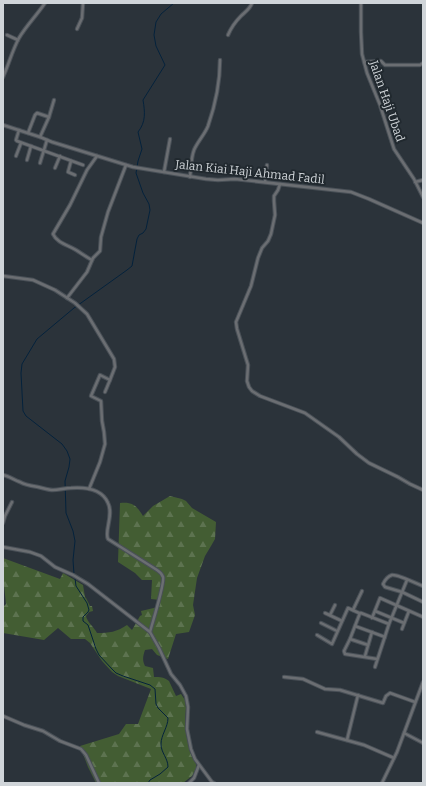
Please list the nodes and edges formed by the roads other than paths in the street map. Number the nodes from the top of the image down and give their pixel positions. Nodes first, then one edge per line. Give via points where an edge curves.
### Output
1 (45, 3) edge
2 (83, 3) edge
3 (252, 3) edge
4 (361, 3) edge
5 (77, 29) dead end
6 (7, 35) dead end
7 (228, 35) dead end
8 (18, 40) junction
9 (220, 60) dead end
10 (364, 62) junction
11 (423, 63) edge
12 (3, 76) edge
13 (54, 100) dead end
14 (49, 117) junction
15 (3, 125) edge
16 (18, 130) junction
17 (28, 133) junction
18 (40, 137) junction
19 (170, 139) dead end
20 (47, 140) junction
21 (21, 143) junction
22 (31, 146) junction
23 (43, 150) junction
24 (16, 156) dead end
25 (60, 156) junction
26 (97, 156) junction
27 (27, 160) dead end
28 (71, 161) junction
29 (40, 163) dead end
30 (83, 165) dead end
31 (126, 165) junction
32 (267, 165) dead end
33 (55, 168) dead end
34 (164, 172) junction
35 (75, 175) dead end
36 (190, 177) junction
37 (423, 180) edge
38 (265, 182) junction
39 (416, 182) junction
40 (280, 184) junction
41 (423, 197) edge
42 (423, 223) edge
43 (92, 260) junction
44 (3, 276) edge
45 (67, 298) junction
46 (110, 380) junction
47 (105, 392) dead end
48 (3, 475) edge
49 (89, 489) junction
50 (423, 490) edge
51 (12, 502) dead end
52 (3, 524) edge
53 (3, 547) edge
54 (407, 580) junction
55 (423, 586) edge
56 (362, 591) dead end
57 (402, 592) junction
58 (423, 602) edge
59 (335, 605) dead end
60 (397, 605) junction
61 (353, 610) junction
62 (410, 610) junction
63 (375, 611) junction
64 (325, 613) dead end
65 (360, 613) junction
66 (330, 616) junction
67 (423, 616) edge
68 (372, 618) junction
69 (391, 618) junction
70 (342, 621) junction
71 (321, 623) dead end
72 (404, 623) junction
73 (389, 624) junction
74 (355, 626) junction
75 (402, 629) dead end
76 (338, 631) junction
77 (150, 632) junction
78 (372, 632) junction
79 (317, 635) dead end
80 (385, 637) junction
81 (350, 638) junction
82 (368, 645) junction
83 (365, 656) junction
84 (378, 659) junction
85 (375, 667) dead end
86 (284, 677) dead end
87 (423, 682) edge
88 (358, 696) junction
89 (415, 702) junction
90 (3, 716) edge
91 (317, 732) dead end
92 (404, 733) junction
93 (348, 740) junction
94 (423, 743) edge
95 (394, 758) junction
96 (200, 765) junction
97 (99, 783) edge
98 (189, 783) edge
99 (214, 783) edge
100 (382, 783) edge

1 - 8 street
2 - 5 street via 82,18
3 - 7 street
4 - 10 street, Jalan Haji Ubad
6 - 8 street
8 - 12 street
9 - 36 street via 218,92 208,126 194,150
10 - 11 street via 381,61 386,65
10 - 39 street, Jalan Haji Ubad via 394,149
13 - 14 street
14 - 17 street via 36,114
14 - 18 street
15 - 16 street, Jalan Kiai Haji Ahmad Fadil
16 - 17 street, Jalan Kiai Haji Ahmad Fadil
16 - 21 street via 16,140
17 - 18 street, Jalan Kiai Haji Ahmad Fadil
18 - 20 street, Jalan Kiai Haji Ahmad Fadil
19 - 34 street
20 - 23 street
20 - 26 street, Jalan Kiai Haji Ahmad Fadil
21 - 22 street
21 - 24 street
22 - 23 street
22 - 27 street
23 - 25 street
23 - 29 street
25 - 28 street
25 - 33 street
26 - 31 street, Jalan Kiai Haji Ahmad Fadil
26 - 43 street via 53,234 65,245
28 - 30 street
28 - 35 street via 68,172
31 - 34 street, Jalan Kiai Haji Ahmad Fadil
31 - 43 street via 108,212 100,251
32 - 38 street
34 - 36 street, Jalan Kiai Haji Ahmad Fadil
36 - 38 street, Jalan Kiai Haji Ahmad Fadil
37 - 39 street
38 - 40 street, Jalan Kiai Haji Ahmad Fadil
39 - 41 street, Jalan Haji Ubad
40 - 42 street, Jalan Kiai Haji Ahmad Fadil via 351,192
40 - 50 street via 274,196 271,234 258,258 251,286 236,322 248,365 249,387 260,396 305,413 339,436 369,463
43 - 45 street via 87,272
44 - 45 street via 33,280
45 - 46 street via 87,314 114,359 116,367
46 - 47 street
46 - 49 street via 100,375 91,396 101,402 105,444
48 - 49 street via 22,483 53,490
49 - 77 street via 97,491 109,505 108,539 163,577
51 - 52 street
53 - 77 street via 41,556 88,584
54 - 55 street
54 - 57 street
54 - 57 street via 392,575 383,584
56 - 61 street
57 - 58 street
57 - 60 street
59 - 66 street
60 - 62 street
60 - 63 street via 380,598
60 - 69 street
61 - 65 street
61 - 70 street via 348,608
62 - 67 street
62 - 72 street
63 - 68 street
63 - 69 street
64 - 66 street
65 - 68 street
65 - 74 street
66 - 70 street
68 - 73 street
69 - 72 street
69 - 73 street
70 - 76 street
71 - 76 street
72 - 75 street
73 - 80 street
74 - 78 street
74 - 81 street
76 - 79 street via 332,644
77 - 96 street via 171,674 186,696 188,738
78 - 80 street
78 - 82 street
80 - 84 street
81 - 82 street
81 - 83 street via 344,650 345,654
82 - 83 street
83 - 84 street
84 - 85 street
86 - 88 street via 303,679 325,689 340,690
87 - 89 street
88 - 89 street via 383,703 390,693
88 - 93 street
89 - 92 street
90 - 97 street via 80,749 86,755
91 - 93 street
92 - 94 street
92 - 95 street
93 - 95 street
95 - 100 street
96 - 98 street
96 - 99 street

